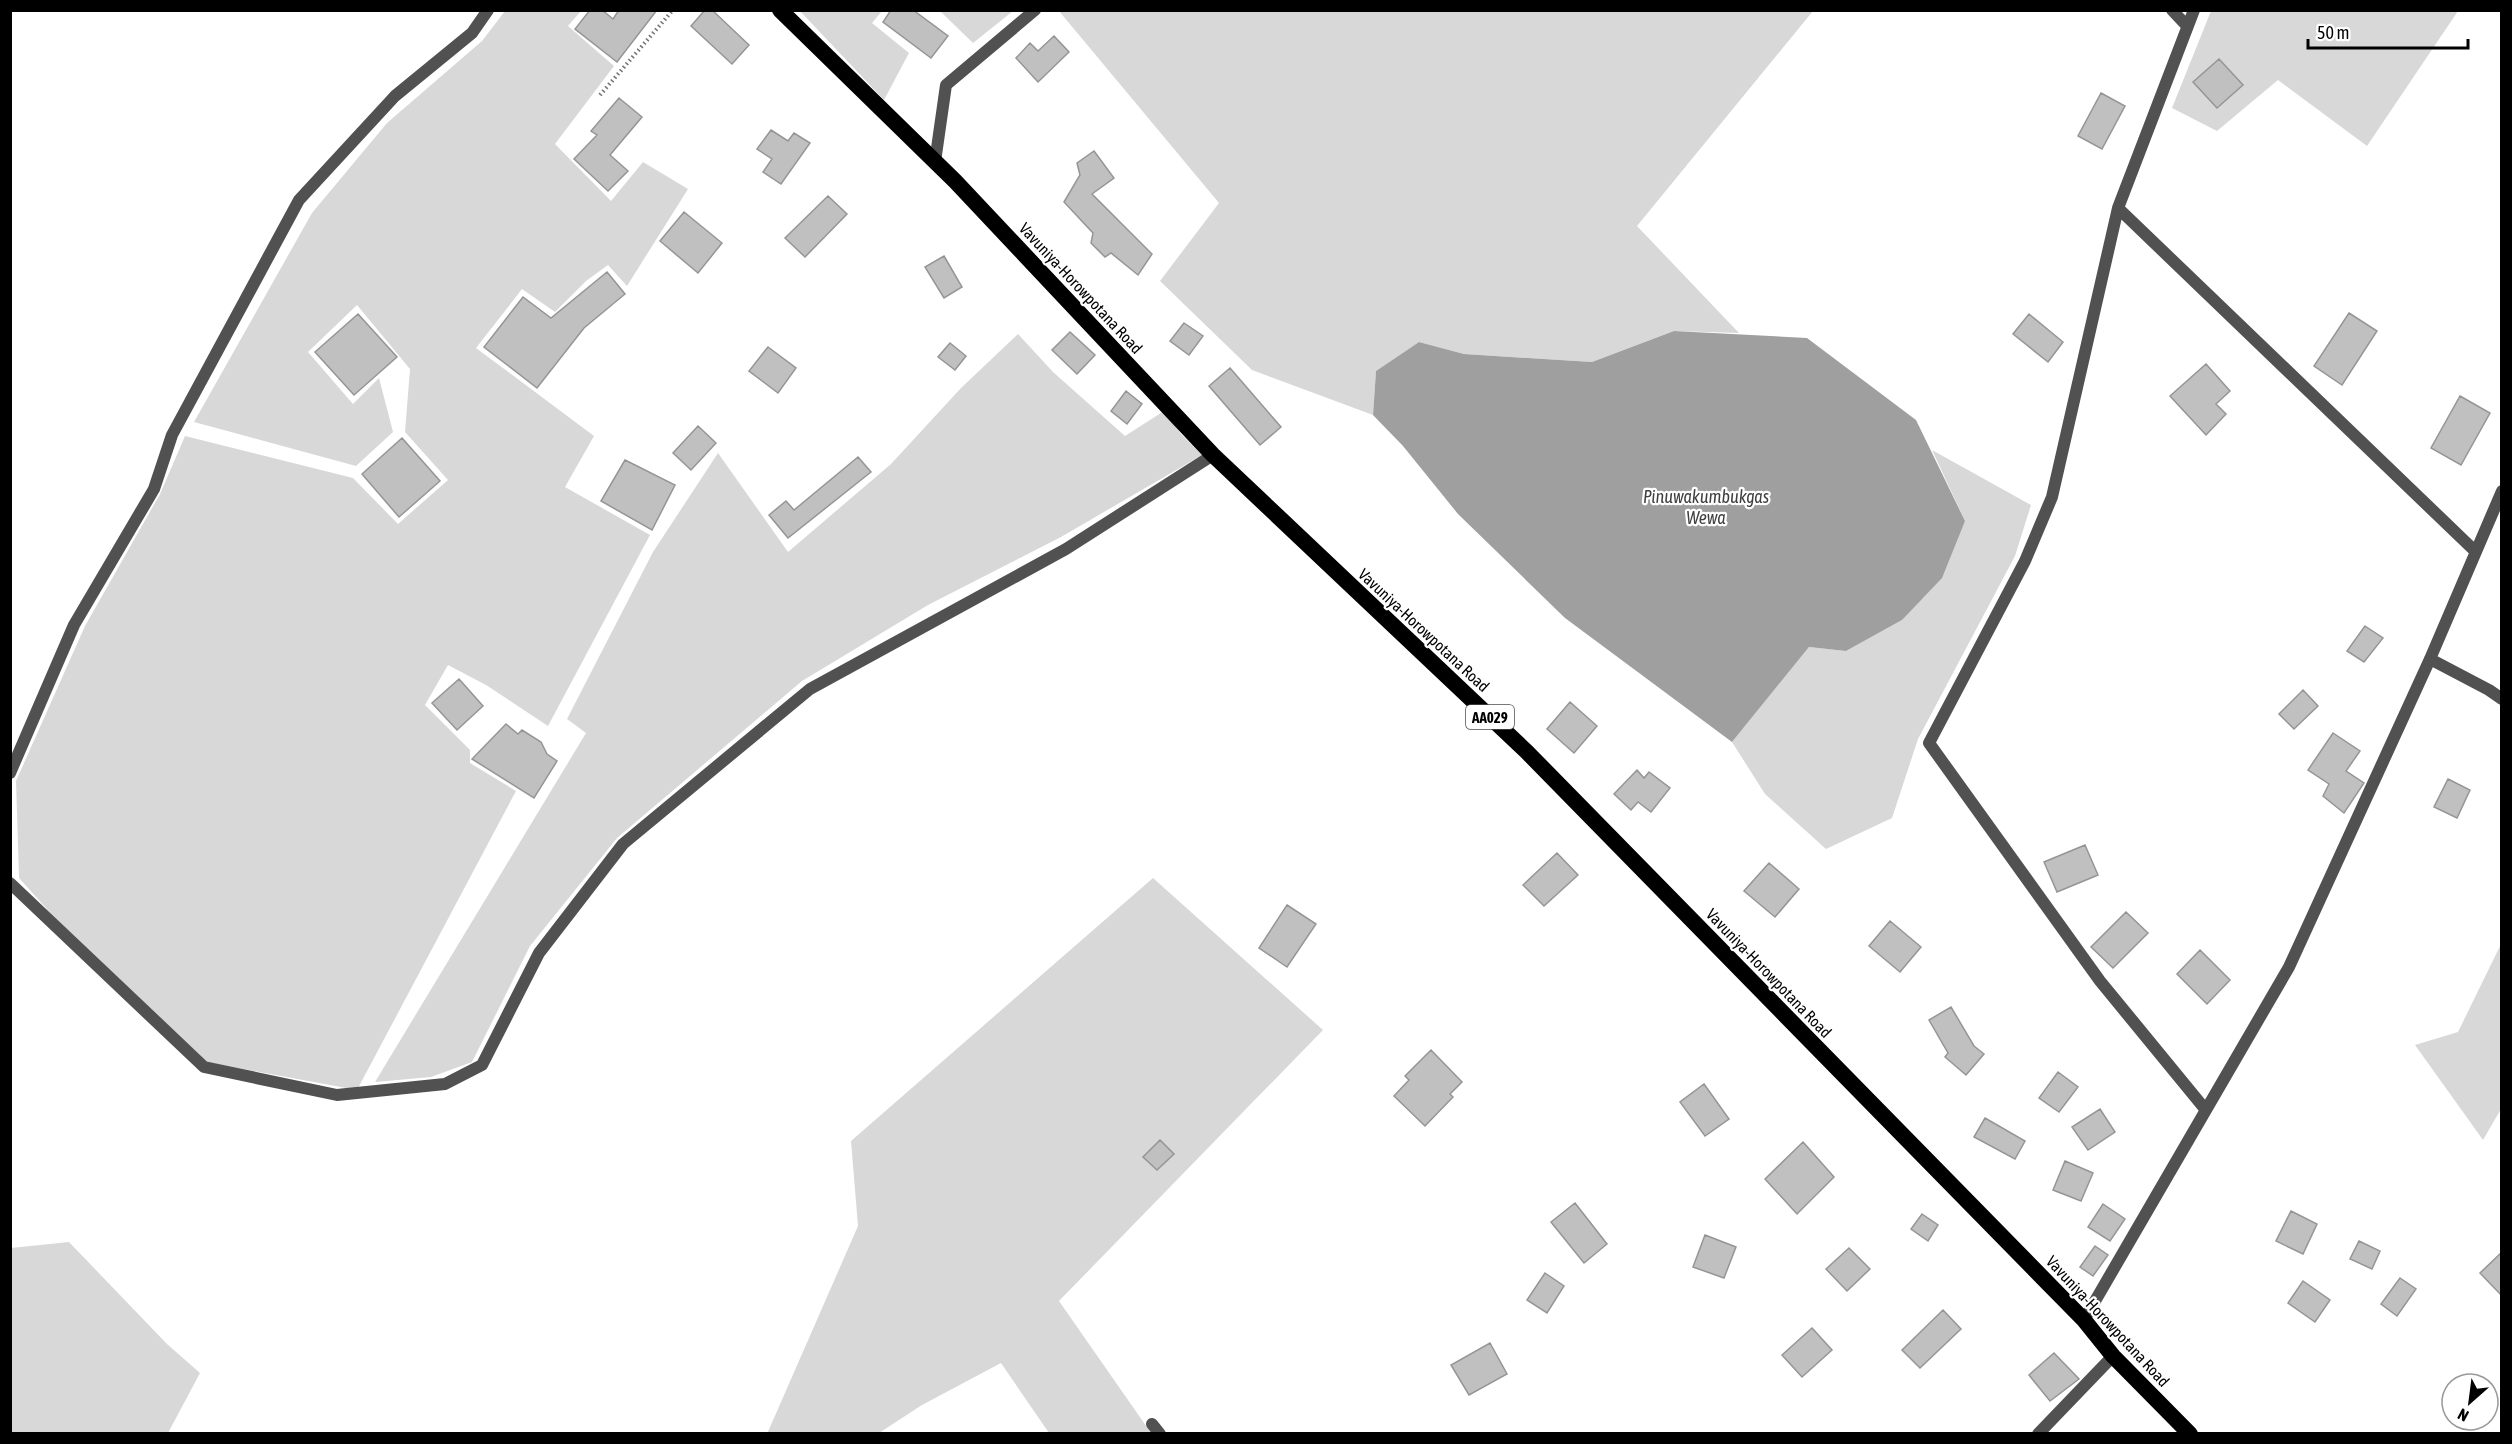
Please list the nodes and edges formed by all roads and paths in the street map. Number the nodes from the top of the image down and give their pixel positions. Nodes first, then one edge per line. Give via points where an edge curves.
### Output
1 (489, 10) edge
2 (673, 10) edge
3 (780, 10) edge
4 (1035, 10) edge
5 (2172, 10) edge
6 (2194, 10) edge
7 (2187, 26) junction
8 (600, 95) dead end
9 (935, 162) junction
10 (2118, 208) junction
11 (1213, 455) junction
12 (2502, 491) edge
13 (2476, 552) junction
14 (2430, 659) junction
15 (2502, 699) edge
16 (10, 773) edge
17 (10, 883) edge
18 (2205, 1109) junction
19 (2084, 1320) junction
20 (2113, 1356) junction
21 (2038, 1434) edge
22 (2190, 1434) edge

1 - 16 street via 472,33 395,96 299,200 172,435 154,489 74,625
2 - 8 path
3 - 9 highway, Vavuniya-Horowpotana Road / AA029
4 - 9 street via 946,85
5 - 7 street
6 - 7 street
7 - 10 street
9 - 11 highway, Vavuniya-Horowpotana Road / AA029
10 - 13 street
10 - 18 street via 2052,497 2025,561 1929,743 2100,981
11 - 17 street via 1066,549 801,696 623,844 539,953 482,1065 445,1084 337,1095 204,1067
11 - 19 highway, Vavuniya-Horowpotana Road / AA029 via 1542,767
12 - 13 street
13 - 14 street
14 - 15 street
14 - 18 street via 2289,967
18 - 19 street
19 - 20 highway, Vavuniya-Horowpotana Road / AA029
20 - 21 street
20 - 22 highway, Vavuniya-Horowpotana Road / AA029

